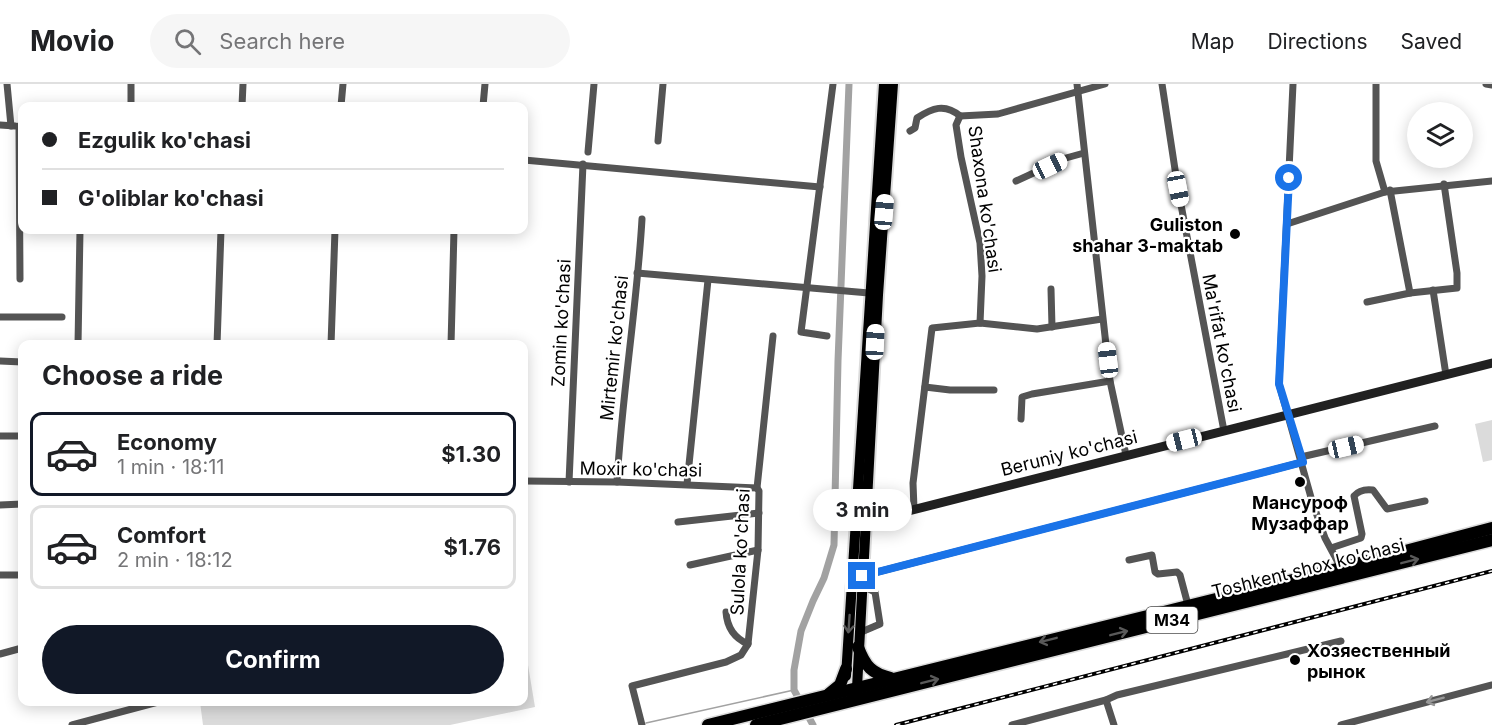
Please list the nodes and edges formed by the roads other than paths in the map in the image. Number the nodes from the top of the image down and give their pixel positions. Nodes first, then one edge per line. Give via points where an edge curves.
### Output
1 (7, 84) edge
2 (131, 84) edge
3 (243, 84) edge
4 (343, 84) edge
5 (485, 84) edge
6 (594, 84) edge
7 (663, 84) edge
8 (833, 84) edge
9 (884, 84) edge
10 (893, 84) edge
11 (1105, 84) edge
12 (1162, 84) edge
13 (1293, 84) edge
14 (1376, 84) edge
15 (1486, 84) edge
16 (1492, 85) edge
17 (1078, 88) edge
18 (131, 102) edge
19 (242, 102) edge
20 (341, 102) edge
21 (483, 102) edge
22 (960, 116) junction
23 (0, 125) edge
24 (18, 126) edge
25 (910, 131) dead end
26 (657, 141) dead end
27 (588, 152) dead end
28 (1084, 153) junction
29 (528, 160) edge
30 (583, 165) junction
31 (1016, 181) dead end
32 (1492, 181) edge
33 (1444, 184) junction
34 (820, 187) junction
35 (1388, 191) junction
36 (642, 219) dead end
37 (1287, 224) junction
38 (20, 234) edge
39 (80, 234) edge
40 (221, 234) edge
41 (335, 234) edge
42 (454, 234) edge
43 (637, 273) junction
44 (21, 279) dead end
45 (708, 280) junction
46 (807, 289) junction
47 (1051, 289) dead end
48 (1433, 290) junction
49 (869, 293) junction
50 (1410, 293) junction
51 (1367, 302) dead end
52 (0, 317) edge
53 (62, 317) dead end
54 (1102, 319) junction
55 (980, 323) junction
56 (1052, 327) junction
57 (773, 336) dead end
58 (827, 336) dead end
59 (78, 340) edge
60 (217, 340) edge
61 (331, 340) edge
62 (451, 340) edge
63 (0, 362) edge
64 (18, 362) edge
65 (1492, 363) edge
66 (1446, 375) junction
67 (1110, 381) junction
68 (925, 387) junction
69 (994, 390) dead end
70 (1287, 414) junction
71 (1021, 419) dead end
72 (1435, 426) dead end
73 (1224, 431) junction
74 (0, 436) edge
75 (18, 436) edge
76 (1126, 455) junction
77 (1302, 460) junction
78 (528, 482) edge
79 (569, 482) junction
80 (617, 482) junction
81 (687, 484) junction
82 (757, 488) junction
83 (1425, 501) dead end
84 (18, 504) edge
85 (0, 505) edge
86 (914, 509) junction
87 (759, 513) junction
88 (678, 522) dead end
89 (865, 522) junction
90 (1492, 528) edge
91 (1492, 540) edge
92 (1331, 548) junction
93 (758, 550) junction
94 (1129, 560) dead end
95 (690, 565) dead end
96 (1341, 568) junction
97 (18, 574) edge
98 (0, 575) edge
99 (862, 580) junction
100 (1188, 605) junction
101 (726, 612) dead end
102 (859, 633) junction
103 (1341, 641) dead end
104 (748, 644) junction
105 (858, 647) junction
106 (18, 649) edge
107 (0, 654) edge
108 (846, 669) junction
109 (894, 684) junction
110 (1492, 685) edge
111 (852, 693) junction
112 (826, 696) junction
113 (1106, 700) junction
114 (143, 706) edge
115 (803, 708) junction
116 (641, 721) edge
117 (72, 725) edge
118 (708, 725) edge
119 (756, 725) edge
120 (1012, 725) edge
121 (1114, 725) edge
122 (1341, 725) edge

1 - 24 street
2 - 18 street
3 - 19 street
4 - 20 street
5 - 21 street
6 - 27 street
7 - 26 street
8 - 34 street
9 - 49 main road
10 - 89 main road
11 - 17 street
12 - 73 street, Ma'rifat ko'chasi
13 - 37 street
14 - 35 street via 1376,161
15 - 16 street
17 - 22 street via 998,114
17 - 28 street
22 - 25 street via 952,109 928,111 917,118
22 - 55 street, Shaxona ko'chasi via 956,125 961,157 980,243
23 - 24 street
28 - 31 street
28 - 54 street
29 - 30 street
30 - 34 street
30 - 79 street, Zomin ko'chasi
32 - 33 street
33 - 35 street
33 - 48 street via 1457,288
34 - 46 street
35 - 37 street
35 - 50 street
36 - 43 street, Mirtemir ko'chasi
37 - 70 street via 1279,384
38 - 44 street
39 - 59 street
40 - 60 street
41 - 61 street
42 - 62 street
43 - 45 street
43 - 80 street, Mirtemir ko'chasi
45 - 46 street
45 - 81 street
46 - 49 street
46 - 58 street via 801,333
47 - 56 street
48 - 50 street
48 - 66 street
49 -> 108 main road
50 - 51 street
52 - 53 street
54 - 56 street
54 - 67 street
55 - 56 street
55 - 68 street via 932,328
57 - 82 street, Sulola ko'chasi
63 - 64 street
65 - 66 street, Beruniy ko'chasi
66 - 70 street, Beruniy ko'chasi
67 - 71 street via 1022,397
67 - 76 street
68 - 69 street
68 - 86 street via 913,483
70 - 73 street, Beruniy ko'chasi
70 - 77 street
72 - 77 street
73 - 76 street, Beruniy ko'chasi
74 - 75 street
76 - 86 street, Beruniy ko'chasi
77 - 92 street via 1312,501
77 - 99 street
78 - 79 street, Moxir ko'chasi
79 - 80 street, Moxir ko'chasi
80 - 81 street, Moxir ko'chasi
81 - 82 street, Moxir ko'chasi
82 - 87 street, Sulola ko'chasi
83 - 92 street via 1390,510 1384,508 1373,490 1357,492 1354,496 1361,538
84 - 85 street
86 - 89 street, Beruniy ko'chasi
87 - 88 street
87 - 93 street, Sulola ko'chasi
89 - 99 main road
90 - 96 highway, Toshkent shox ko'chasi / M34
109 -> 91 highway, Toshkent shox ko'chasi / M34
92 - 96 street
93 - 95 street
93 - 104 street, Sulola ko'chasi
94 - 100 street via 1152,555 1155,572 1177,572
96 - 100 highway, Toshkent shox ko'chasi / M34
97 - 98 street
99 - 102 main road
99 - 102 street via 875,592 880,624
100 -> 109 highway, Toshkent shox ko'chasi / M34
101 - 104 street via 732,633
102 - 105 main road
103 - 113 street
104 - 116 street via 741,655 726,662 632,686
105 - 109 highway via 869,669
105 - 111 main road
106 - 107 street
108 - 111 main road
108 - 112 highway via 840,685
109 - 111 highway, M34
110 -> 122 street
111 - 112 highway, M34
111 - 115 highway, M34
112 - 115 highway, M34
113 - 120 street
113 - 121 street
114 - 117 street
115 - 118 highway, M34
115 - 119 highway, M34

